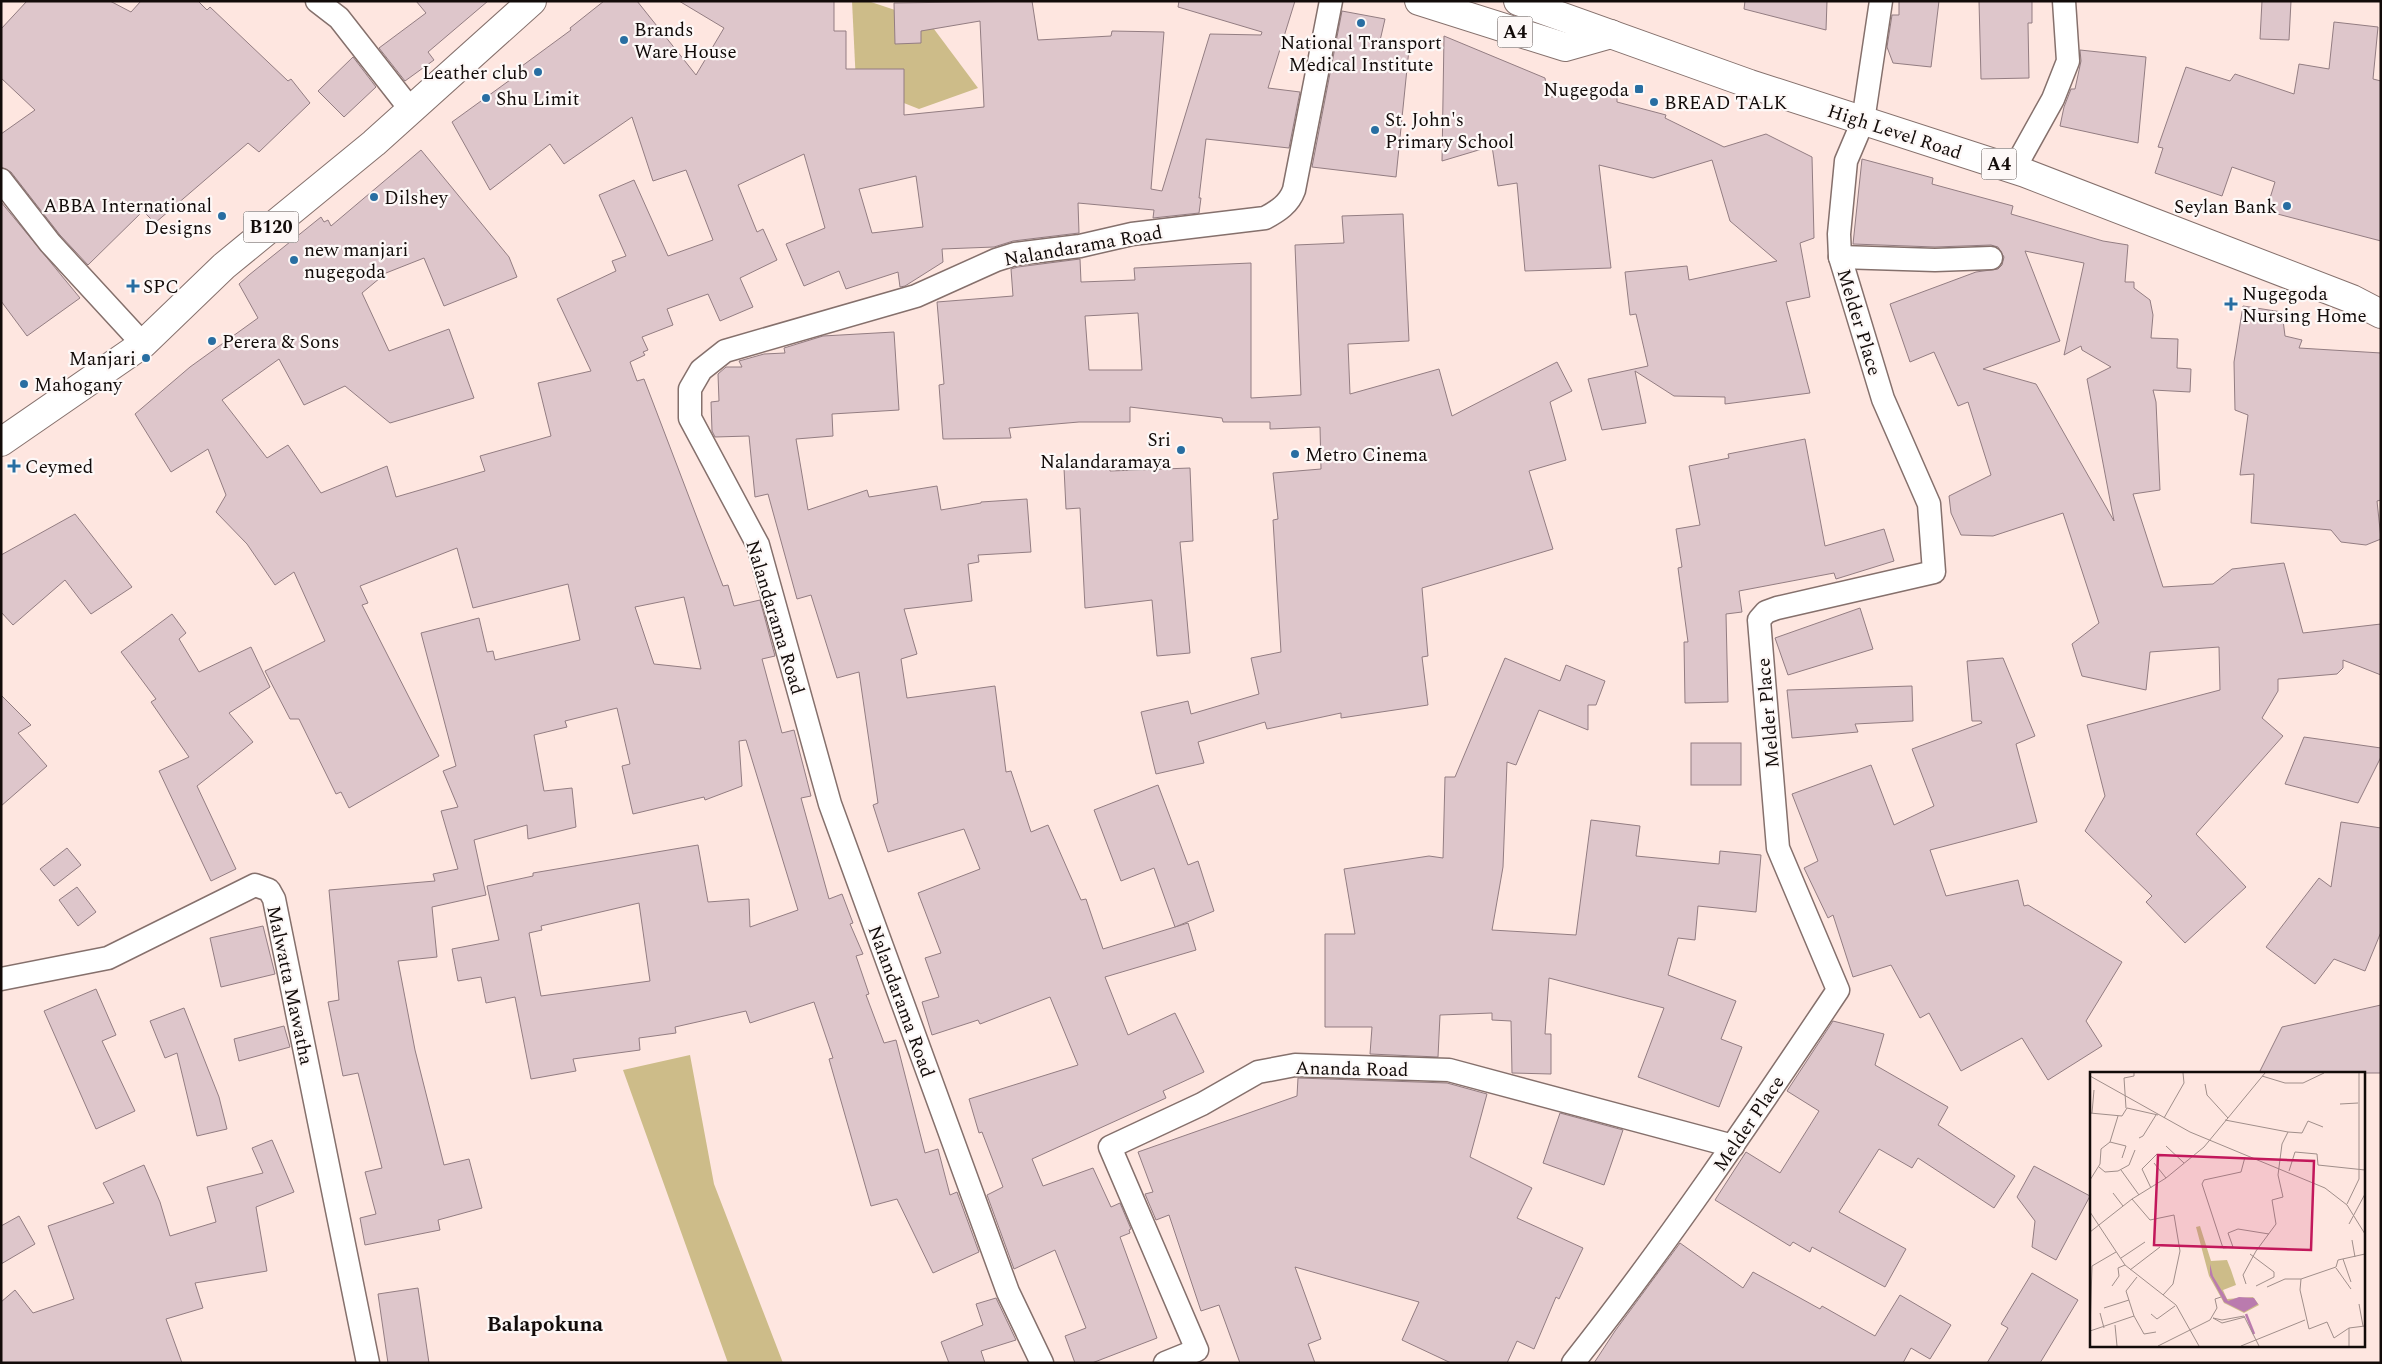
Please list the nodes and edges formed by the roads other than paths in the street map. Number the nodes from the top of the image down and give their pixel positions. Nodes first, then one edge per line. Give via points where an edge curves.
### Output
1 (317, 1) edge
2 (532, 1) edge
3 (1331, 1) edge
4 (1419, 1) edge
5 (1518, 1) edge
6 (1565, 1) edge
7 (1881, 1) edge
8 (2064, 1) edge
9 (1611, 34) junction
10 (411, 110) junction
11 (1863, 121) junction
12 (2014, 169) junction
13 (1, 180) edge
14 (1840, 256) junction
15 (1991, 258) dead end
16 (2381, 314) edge
17 (143, 344) junction
18 (1, 442) edge
19 (1, 979) edge
20 (1733, 1146) junction
21 (368, 1363) edge
22 (1042, 1363) edge
23 (1164, 1363) edge
24 (1573, 1363) edge

1 - 10 street via 339,18
2 - 10 main road, B120
3 - 22 street, Nalandarama Road via 1294,190 1281,210 1265,218 1132,234 996,260 916,296 725,351 701,370 690,389 690,418 758,544 830,804 1008,1292
4 - 9 main road, A4 via 1565,48
5 - 9 main road, High Level Road / A4
6 - 9 main road, A4
7 - 11 street, Melder Place
8 - 12 street via 2068,61 2053,99
9 - 11 main road, High Level Road / A4
10 - 17 main road, B120 via 224,266
11 - 12 main road, High Level Road / A4
11 - 14 street, Melder Place via 1846,161
12 - 16 main road, High Level Road / A4 via 2352,299
13 - 17 street via 50,243
14 - 15 street via 1935,260
14 - 20 street, Melder Place via 1883,399 1930,504 1934,572 1777,608 1766,612 1759,620 1778,848 1838,990
17 - 18 main road, B120
19 - 21 street, Malwatta Mawatha via 108,958 255,886 269,890 274,899
20 - 23 street, Ananda Road via 1449,1070 1295,1065 1258,1072 1202,1104 1110,1147 1197,1350
20 - 24 street, Melder Place via 1652,1262

